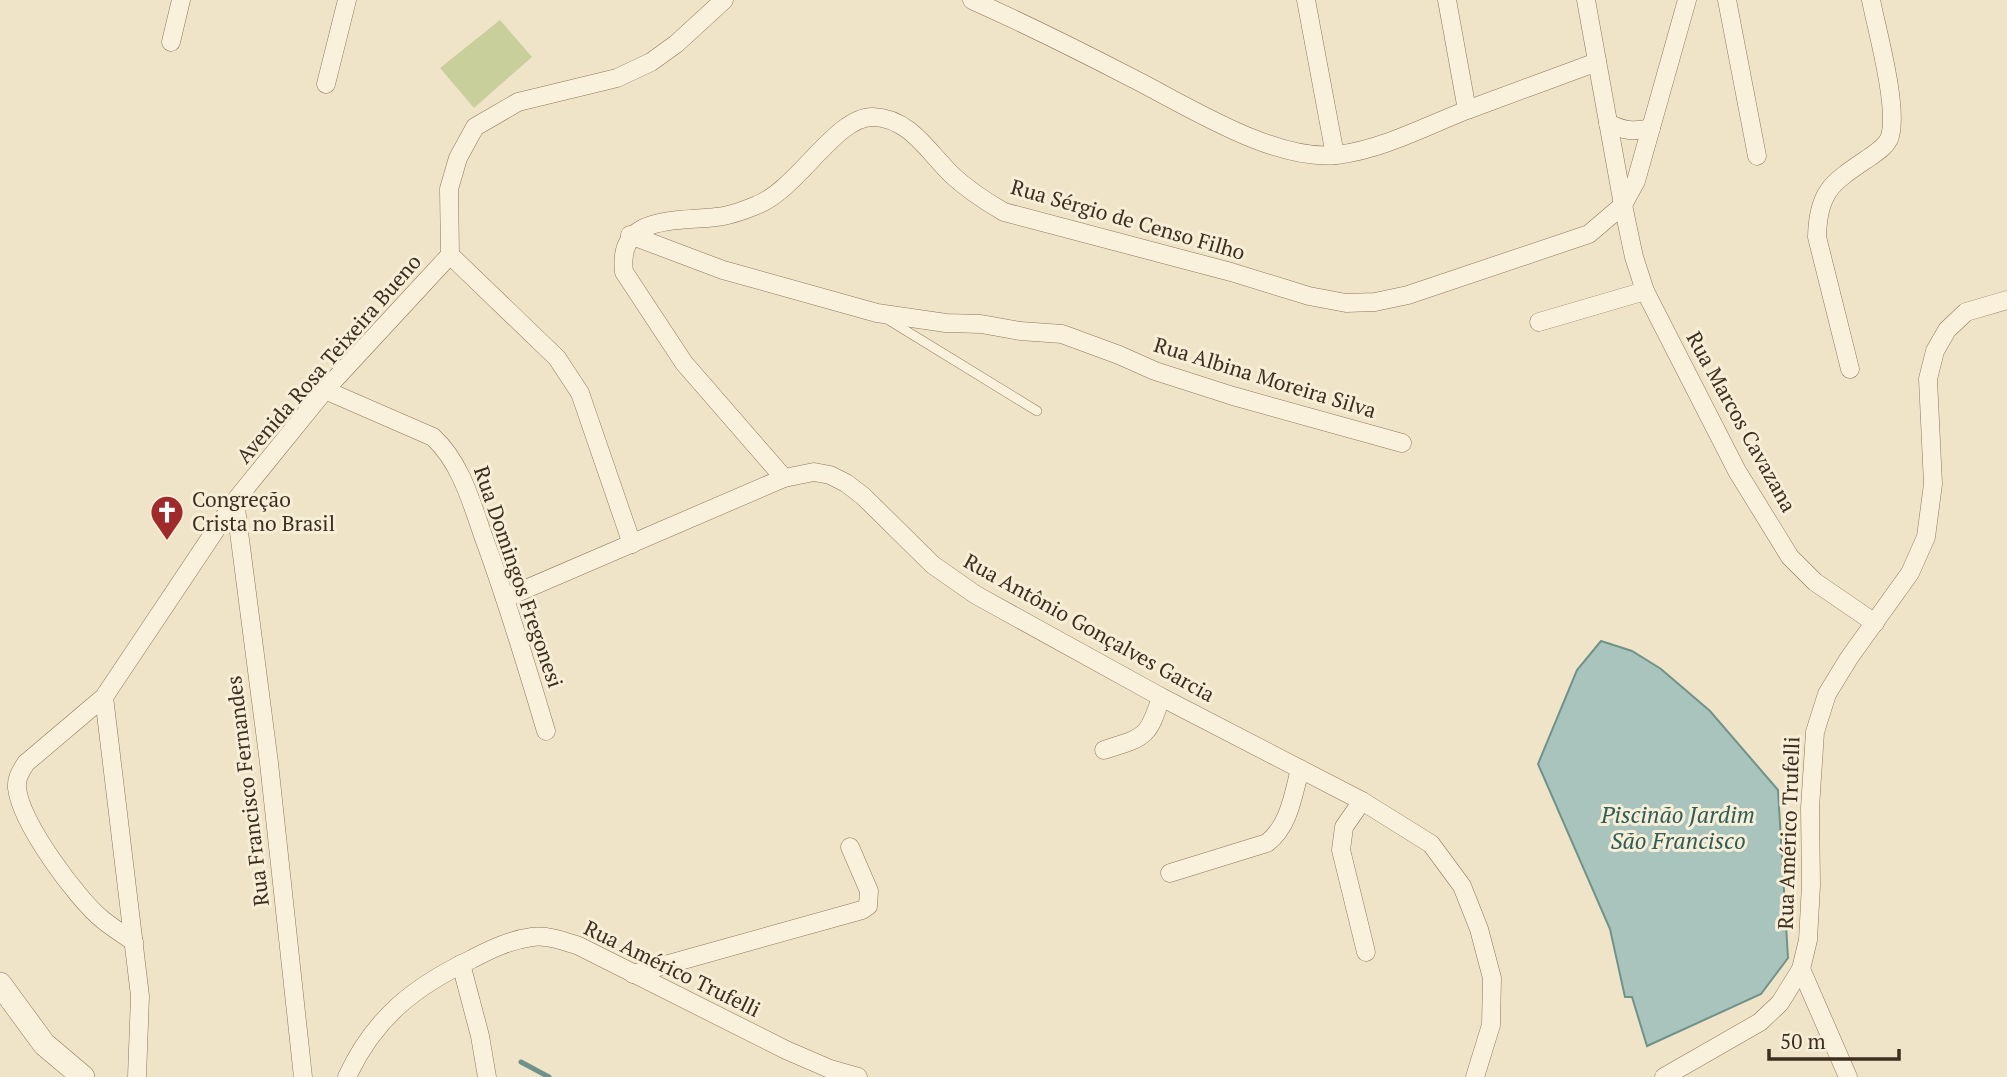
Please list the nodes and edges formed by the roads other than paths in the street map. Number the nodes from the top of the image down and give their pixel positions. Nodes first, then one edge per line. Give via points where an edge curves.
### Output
1 (181, 0) edge
2 (347, 0) edge
3 (724, 0) edge
4 (972, 0) edge
5 (1306, 0) edge
6 (1447, 0) edge
7 (1586, 0) edge
8 (1687, 0) edge
9 (1727, 0) edge
10 (1871, 0) edge
11 (171, 42) dead end
12 (1597, 62) junction
13 (326, 84) dead end
14 (1467, 110) junction
15 (1608, 123) junction
16 (1651, 128) junction
17 (1335, 155) junction
18 (1757, 156) dead end
19 (1623, 205) junction
20 (630, 235) junction
21 (450, 255) junction
22 (1645, 291) junction
23 (2007, 300) edge
24 (877, 313) junction
25 (1539, 322) dead end
26 (1850, 369) dead end
27 (325, 390) junction
28 (1037, 411) dead end
29 (1402, 443) dead end
30 (784, 478) junction
31 (235, 501) junction
32 (632, 544) junction
33 (505, 597) junction
34 (1875, 623) junction
35 (104, 697) junction
36 (1161, 697) junction
37 (547, 731) dead end
38 (1104, 750) dead end
39 (1300, 769) junction
40 (1362, 801) junction
41 (850, 847) dead end
42 (1170, 873) dead end
43 (134, 942) junction
44 (1366, 952) dead end
45 (461, 964) junction
46 (1801, 969) junction
47 (633, 974) junction
48 (0, 984) edge
49 (829, 1073) edge
50 (83, 1077) edge
51 (137, 1077) edge
52 (303, 1077) edge
53 (347, 1077) edge
54 (486, 1077) edge
55 (858, 1077) edge
56 (1475, 1077) edge
57 (1664, 1077) edge
58 (1848, 1077) edge

1 - 11 street
2 - 13 street
3 - 21 street, Avenida Rosa Teixeira Bueno via 651,62 617,78 518,102 475,127 458,158 449,189
4 - 17 street via 1238,132 1308,155
5 - 17 street
6 - 14 street
7 - 12 street, Rua Marcos Cavazana
8 - 16 street, Rua Sérgio de Censo Filho
9 - 18 street
10 - 26 street via 1892,105 1889,140 1843,175 1823,196 1817,215 1817,237
12 - 14 street
12 - 15 street, Rua Marcos Cavazana
14 - 17 street via 1380,147
15 - 16 street via 1621,130
15 - 19 street, Rua Marcos Cavazana
16 - 19 street, Rua Sérgio de Censo Filho via 1636,181
19 - 20 street, Rua Sérgio de Censo Filho via 1590,234 1408,295 1346,303 1004,212 951,173 912,131 874,117 858,119 841,130 801,173 759,204 720,217 663,221
19 - 22 street, Rua Marcos Cavazana
20 - 24 street, Rua Albina Moreira Silva via 723,270
20 - 30 street via 622,256 624,272 684,363
21 - 27 street, Avenida Rosa Teixeira Bueno
21 - 32 street via 557,358 580,393
22 - 25 street
22 - 34 street, Rua Marcos Cavazana via 1737,471 1790,556 1815,582
23 - 34 street, Rua Américo Trufelli via 1966,312 1947,330 1935,351 1928,379 1933,484 1926,537 1910,573
24 - 28 lane
24 - 29 street, Rua Albina Moreira Silva via 1062,334 1168,375
27 - 31 street, Avenida Rosa Teixeira Bueno
27 - 33 street, Rua Domingos Fregonesi via 433,437 446,448
30 - 32 street, Rua Antônio Gonçalves Garcia
30 - 36 street, Rua Antônio Gonçalves Garcia via 814,472 846,483 933,565 976,595
31 - 35 street, Avenida Rosa Teixeira Bueno
31 - 52 street, Rua Francisco Fernandes
32 - 33 street, Rua Antônio Gonçalves Garcia
33 - 37 street, Rua Domingos Fregonesi
34 - 46 street, Rua Américo Trufelli via 1827,694 1815,732 1808,940
35 - 43 street
35 - 43 street, Avenida Rosa Teixeira Bueno via 26,763 17,789 38,837 75,889 102,919
36 - 38 street via 1147,732
36 - 39 street, Rua Antônio Gonçalves Garcia
39 - 40 street, Rua Antônio Gonçalves Garcia
39 - 42 street via 1277,835 1267,843
40 - 44 street via 1344,827 1341,850
40 - 56 street, Rua Antônio Gonçalves Garcia via 1431,844 1462,886 1492,978 1491,1025
41 - 47 street via 869,891 868,906 862,910
43 - 51 street via 140,996
45 - 47 street, Rua Américo Trufelli via 503,944 534,936 579,946
45 - 53 street, Rua Américo Trufelli via 419,987 384,1020
45 - 54 street
46 - 57 street, Rua Américo Trufelli via 1780,1003 1760,1021
46 - 58 street
47 - 49 street, Rua Américo Trufelli
48 - 50 street via 44,1044
49 - 55 street, Rua Américo Trufelli

